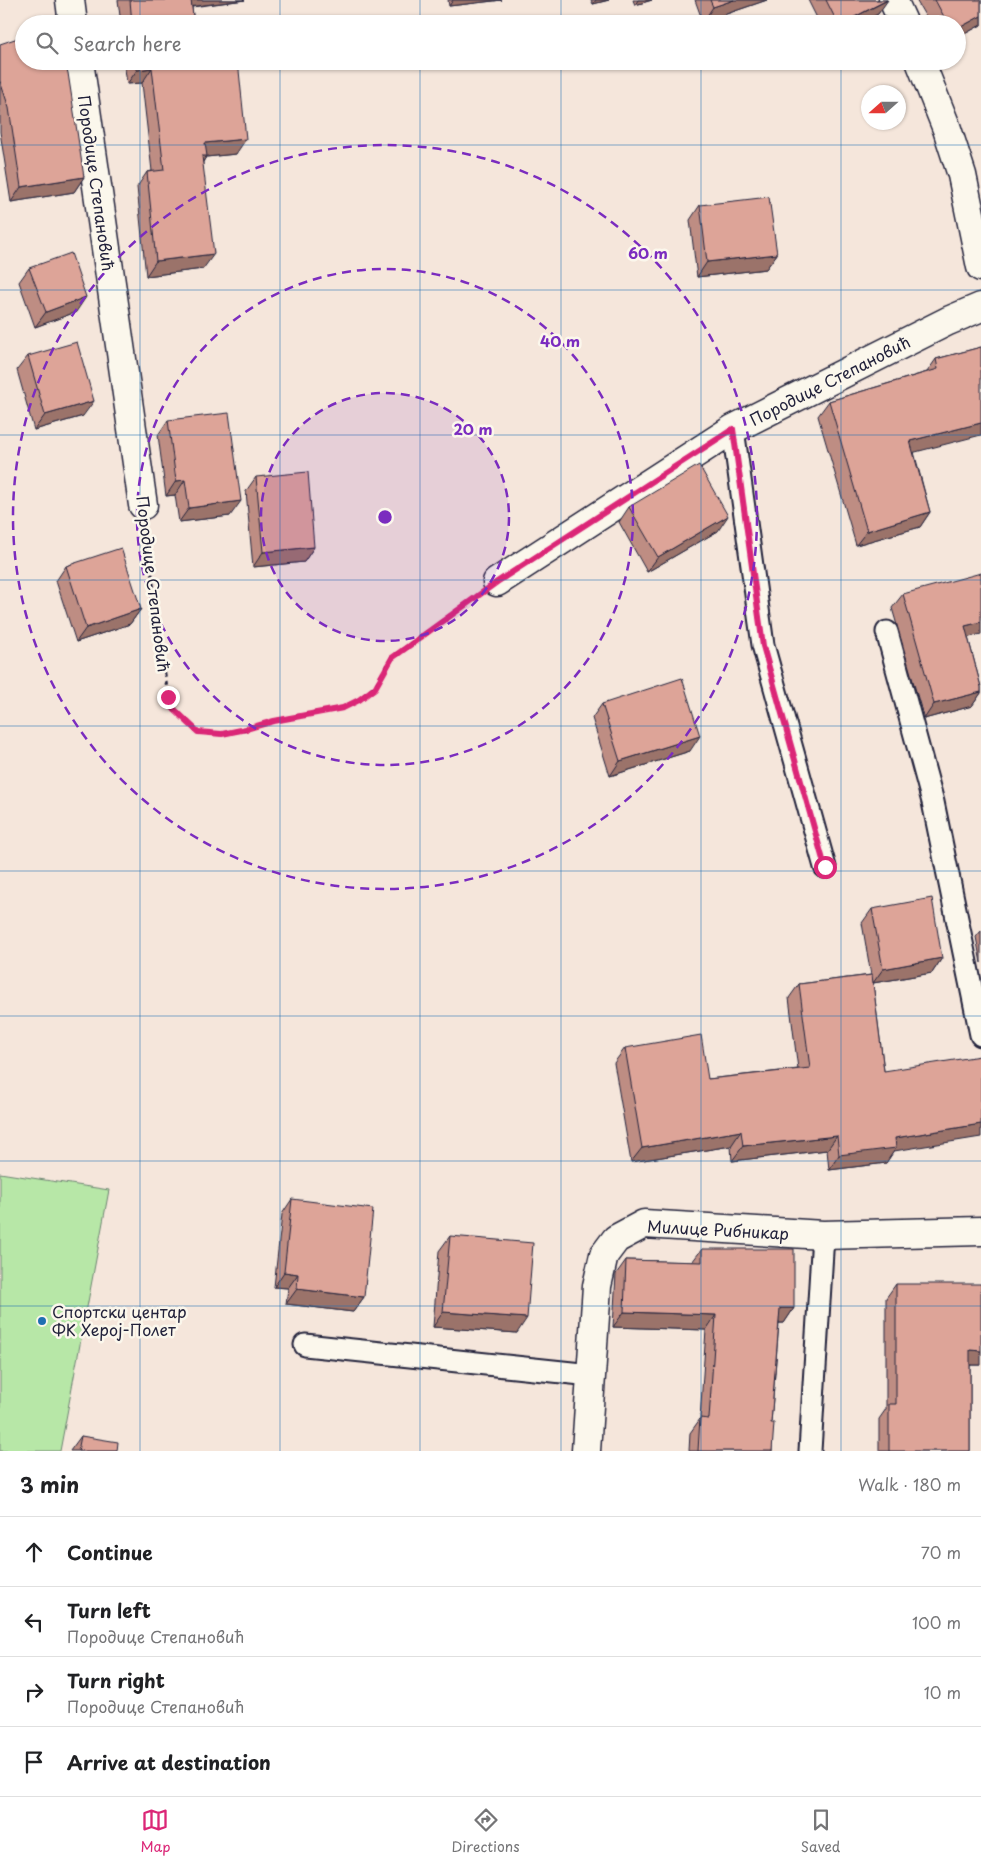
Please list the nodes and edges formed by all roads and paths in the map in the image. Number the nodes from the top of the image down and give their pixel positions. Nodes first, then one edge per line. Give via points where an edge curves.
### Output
1 (70, 0) edge
2 (894, 0) edge
3 (72, 15) edge
4 (900, 15) edge
5 (79, 70) edge
6 (924, 70) edge
7 (981, 267) edge
8 (981, 307) edge
9 (733, 429) junction
10 (143, 505) joint
11 (497, 582) joint
12 (887, 632) dead end
13 (825, 867) dead end
14 (981, 1035) edge
15 (981, 1231) edge
16 (823, 1235) junction
17 (305, 1346) dead end
18 (591, 1375) junction
19 (586, 1451) edge
20 (810, 1451) edge

1 - 3 street
2 - 4 street
5 - 10 street, Породице Степановић
6 - 7 street via 962,175
8 - 9 street, Породице Степановић
9 - 11 street, Породице Степановић
9 - 13 lane via 763,646
10 - 11 path, Породице Степановић via 168,697 174,709 198,732 222,734 343,708 359,700 375,688 392,658
12 - 14 lane via 933,802
15 - 16 street, Милице Рибникар
16 - 18 street, Милице Рибникар via 644,1224 616,1239 604,1255 597,1286
16 - 20 lane
17 - 18 lane
18 - 19 street, Милице Рибникар

